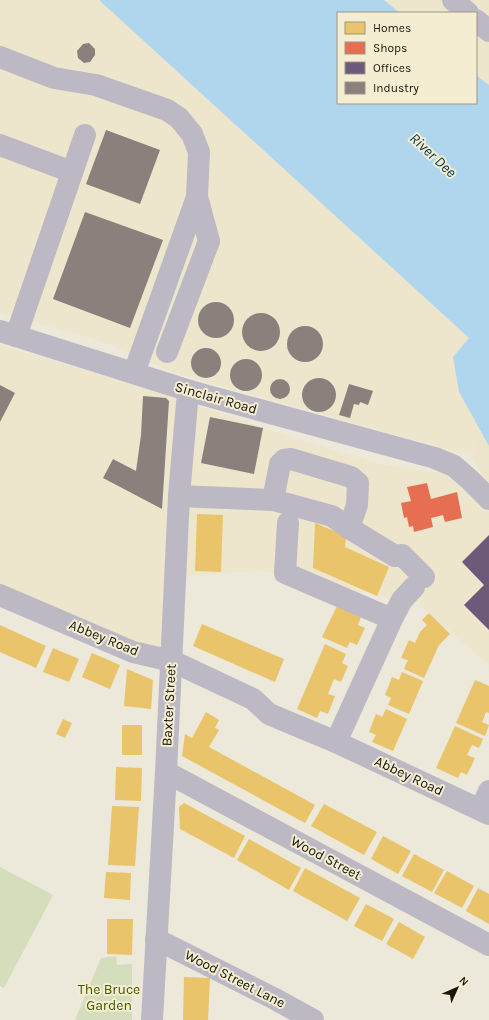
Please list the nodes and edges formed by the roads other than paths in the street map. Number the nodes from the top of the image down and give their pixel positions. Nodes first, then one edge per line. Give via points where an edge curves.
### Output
1 (453, 0) edge
2 (467, 12) edge
3 (477, 21) edge
4 (489, 31) edge
5 (0, 57) edge
6 (85, 135) dead end
7 (0, 145) edge
8 (72, 172) junction
9 (197, 197) junction
10 (8, 334) edge
11 (167, 352) dead end
12 (134, 373) junction
13 (190, 391) junction
14 (178, 496) junction
15 (489, 499) edge
16 (273, 500) junction
17 (288, 523) dead end
18 (349, 528) junction
19 (0, 595) edge
20 (392, 619) junction
21 (172, 661) junction
22 (336, 742) junction
23 (166, 772) junction
24 (486, 805) edge
25 (156, 939) junction
26 (488, 944) edge
27 (152, 1020) edge
28 (313, 1020) edge

1 - 2 street
3 - 4 street
5 - 9 street via 54,78 96,85 167,110 179,118 192,134 199,152
6 - 8 street
7 - 8 street
8 - 10 street
9 - 11 street via 209,241
9 - 12 street
10 - 12 street, Sinclair Road
12 - 13 street, Sinclair Road
13 - 14 street, Baxter Street
13 - 15 street, Sinclair Road via 435,458 454,466
14 - 16 street
14 - 21 street, Baxter Street
16 - 18 street via 332,516
16 - 18 street via 280,464 284,460 291,459 351,477 358,483 357,506
17 - 20 street via 285,573
18 - 20 street via 395,556 402,555 419,582 402,600
19 - 21 street, Abbey Road via 133,652
20 - 22 street
21 - 22 street, Abbey Road via 253,699 269,714
21 - 23 street, Baxter Street
22 - 24 street, Abbey Road
23 - 25 street, Baxter Street
23 - 26 street, Wood Street
25 - 27 street, Baxter Street
25 - 28 street, Wood Street Lane

